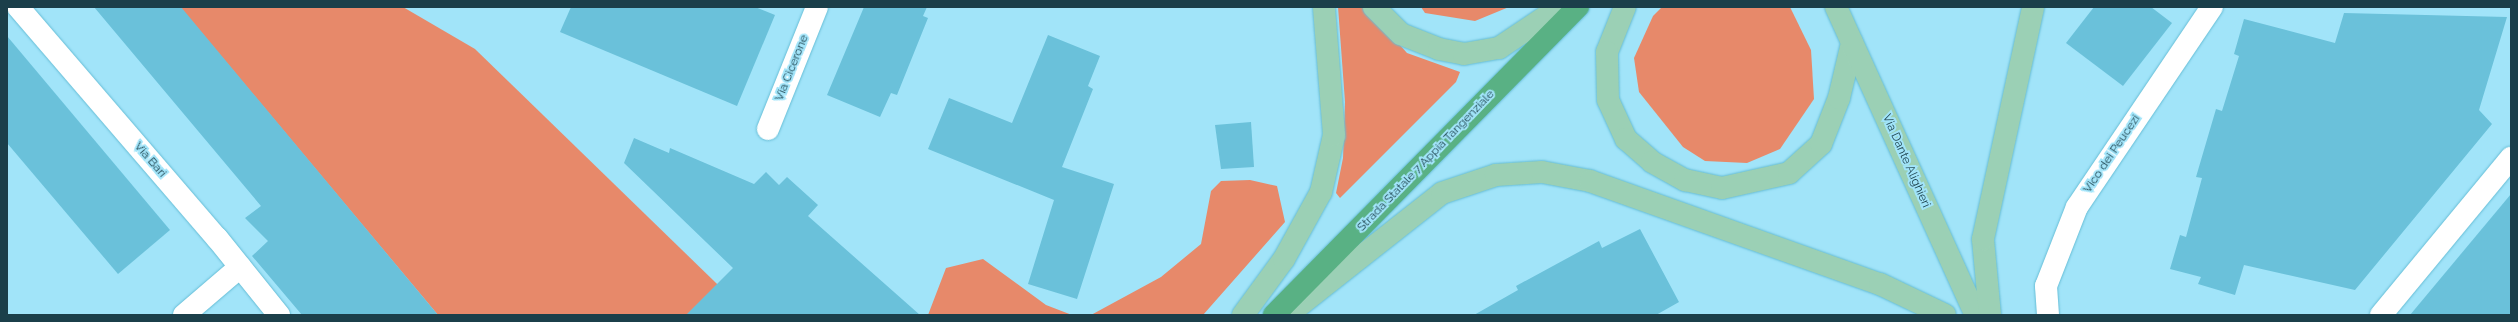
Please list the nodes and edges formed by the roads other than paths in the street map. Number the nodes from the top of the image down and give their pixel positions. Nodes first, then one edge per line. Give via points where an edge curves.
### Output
1 (18, 7) edge
2 (817, 7) edge
3 (1324, 7) edge
4 (1374, 7) edge
5 (1560, 7) edge
6 (1578, 7) edge
7 (1624, 7) edge
8 (1836, 7) edge
9 (2033, 7) edge
10 (2212, 7) edge
11 (1852, 43) junction
12 (768, 129) dead end
13 (2511, 158) edge
14 (240, 268) junction
15 (184, 315) edge
16 (279, 315) edge
17 (1244, 315) edge
18 (1274, 315) edge
19 (1287, 315) edge
20 (1945, 315) edge
21 (1976, 315) edge
22 (1990, 315) edge
23 (2048, 315) edge
24 (2381, 315) edge

1 - 14 street, Via Bari
2 - 12 street, Via Cicerone
3 - 17 main road via 1334,135 1321,192 1284,259
4 - 5 main road via 1401,34 1439,49 1464,54 1499,48
6 - 18 highway, Strada Statale 7 Appia Tangenziale
7 - 11 main road via 1607,52 1608,100 1626,140 1652,162 1685,180 1722,188 1789,173 1821,144 1839,98
8 - 11 main road, Via Dante Alighieri
9 - 22 main road via 1983,239
10 - 23 street, Vico dei Peucezi via 2076,207 2046,286
11 - 21 main road, Via Dante Alighieri
13 - 24 street
14 - 15 street
14 - 16 street, Via Bari
19 - 20 main road via 1442,193 1496,175 1542,172 1590,181 1880,284

